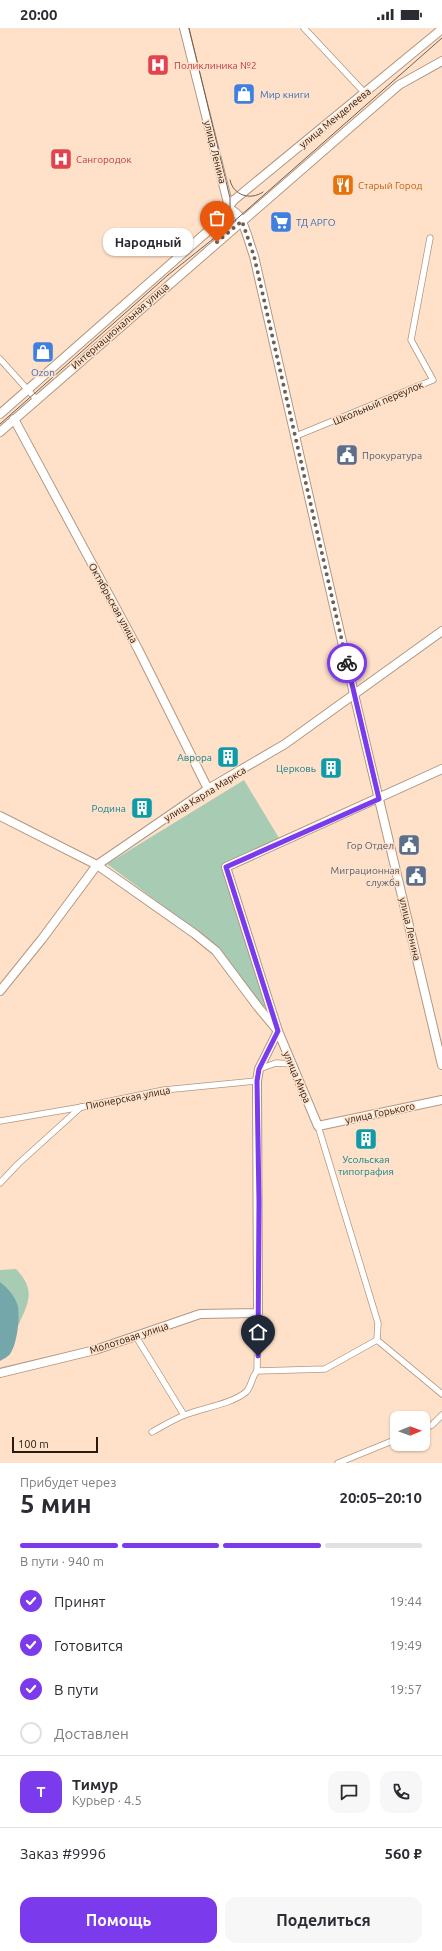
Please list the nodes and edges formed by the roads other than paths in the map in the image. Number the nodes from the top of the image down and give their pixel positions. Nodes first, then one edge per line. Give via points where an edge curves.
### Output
1 (184, 28) edge
2 (304, 28) edge
3 (442, 29) edge
4 (442, 61) edge
5 (361, 89) dead end
6 (229, 206) junction
7 (242, 221) junction
8 (430, 238) dead end
9 (0, 359) edge
10 (28, 390) junction
11 (36, 399) junction
12 (0, 414) edge
13 (14, 419) junction
14 (0, 432) edge
15 (296, 436) junction
16 (442, 631) edge
17 (354, 694) junction
18 (442, 769) edge
19 (208, 790) junction
20 (379, 799) junction
21 (0, 816) edge
22 (97, 865) junction
23 (0, 991) edge
24 (278, 1031) junction
25 (293, 1064) junction
26 (442, 1065) edge
27 (259, 1069) junction
28 (257, 1081) junction
29 (442, 1100) edge
30 (82, 1107) junction
31 (0, 1121) edge
32 (318, 1126) junction
33 (0, 1183) edge
34 (258, 1313) junction
35 (135, 1336) junction
36 (377, 1340) junction
37 (257, 1371) junction
38 (0, 1374) edge
39 (442, 1394) edge
40 (184, 1415) junction
41 (442, 1415) edge
42 (430, 1426) edge
43 (152, 1432) dead end
44 (390, 1442) edge
45 (338, 1463) edge

1 - 6 street, улица Ленина
2 - 5 street
3 - 6 street, улица Менделеева
4 - 7 street, улица Менделеева via 399,85
6 - 7 street, улица Ленина
6 - 10 street, Интернациональная улица via 208,231
7 - 11 street, Интернациональная улица
7 - 15 street, улица Ленина via 254,256
8 - 15 street, Школьный переулок via 411,340 433,380
9 - 10 street
10 - 11 street
10 - 12 street, Интернациональная улица
11 - 13 street, Интернациональная улица
13 - 14 street, Интернациональная улица
13 - 19 street, Октябрьская улица via 138,649
15 - 17 street, улица Ленина
16 - 17 street, улица Карла Маркса
17 - 19 street, улица Карла Маркса via 285,744
17 - 20 street, улица Ленина
18 - 20 street
19 - 22 street, улица Карла Маркса
20 - 24 street, улица Мира via 226,867
20 - 26 street, улица Ленина
21 - 22 street
22 - 23 street, улица Карла Маркса
22 - 24 street via 216,951
24 - 25 street, улица Мира
24 - 27 street
25 - 27 street via 276,1063
25 - 32 street, улица Мира
27 - 28 street
28 - 30 street, Пионерская улица via 164,1090
28 - 34 street
29 - 32 street, улица Горького
30 - 31 street, Пионерская улица
30 - 33 street
32 - 36 street via 378,1323
34 - 35 street, Молотовая улица via 200,1314
34 - 37 street
35 - 38 street, Молотовая улица via 95,1350
35 - 40 street
36 - 37 street via 326,1369
36 - 39 street
37 - 40 street via 245,1393 218,1405
40 - 43 street
41 - 42 street
44 - 45 street

